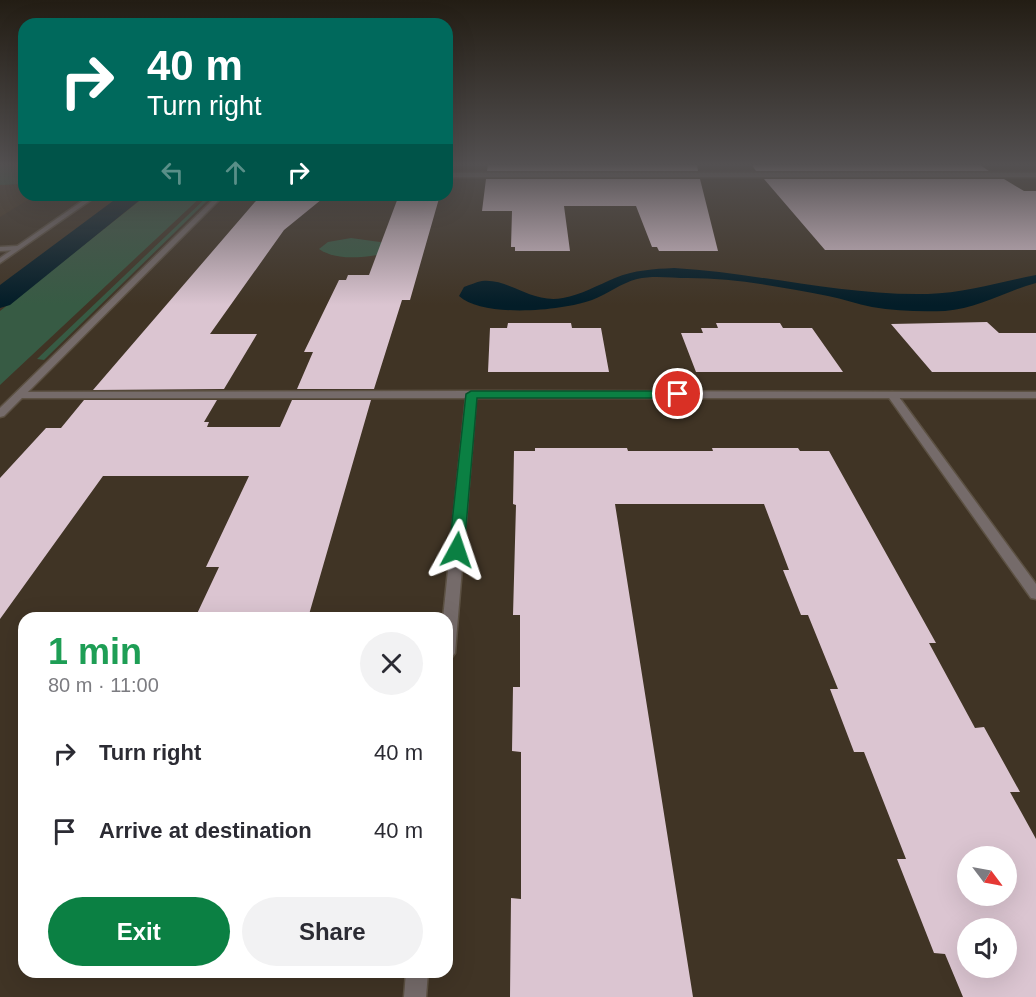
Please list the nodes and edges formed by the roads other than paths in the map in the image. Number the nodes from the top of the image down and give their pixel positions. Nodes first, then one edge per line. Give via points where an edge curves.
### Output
1 (69, 213) edge
2 (203, 213) edge
3 (17, 248) junction
4 (0, 249) edge
5 (0, 261) edge
6 (471, 394) junction
7 (18, 395) junction
8 (892, 395) junction
9 (1036, 395) edge
10 (0, 414) edge
11 (1036, 594) edge
12 (451, 612) edge
13 (417, 978) edge
14 (415, 997) edge

1 - 3 street
2 - 7 street
3 - 4 street
3 - 5 street
6 - 7 street
6 - 8 street
6 - 12 street
7 - 10 street
8 - 9 street
8 - 11 street
13 - 14 street

